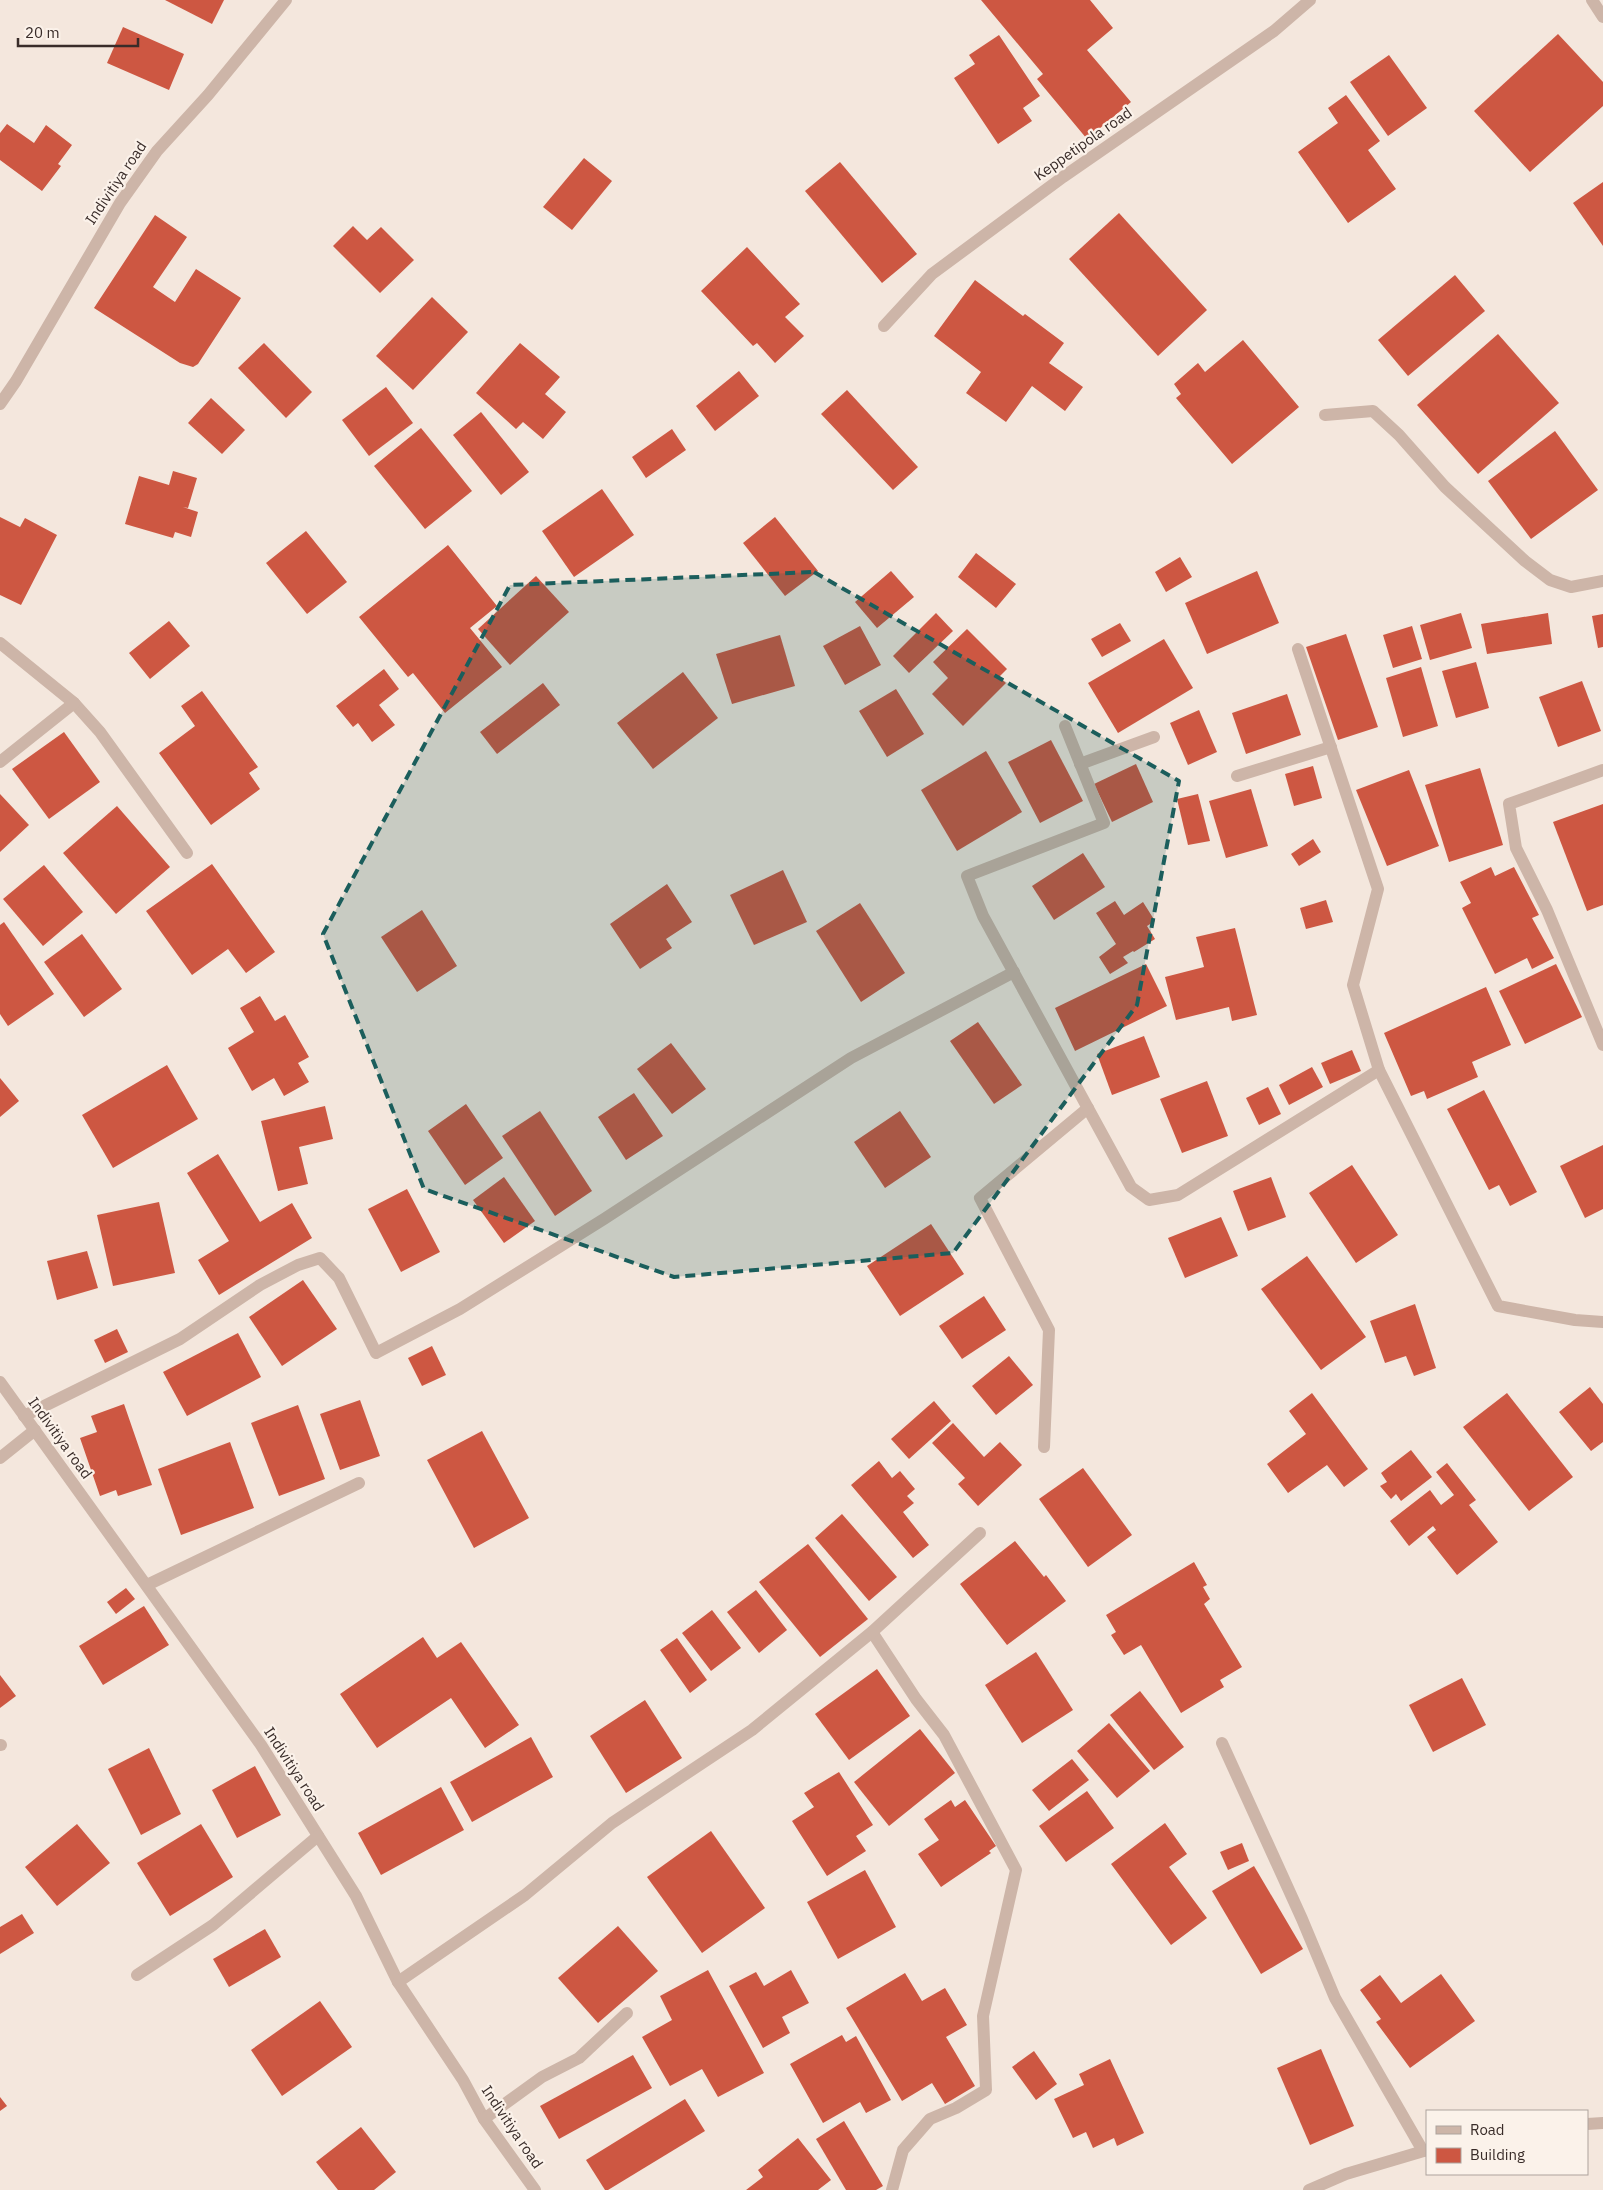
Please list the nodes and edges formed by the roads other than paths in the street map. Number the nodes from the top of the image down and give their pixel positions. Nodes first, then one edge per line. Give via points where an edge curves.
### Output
1 (286, 0) edge
2 (1310, 0) edge
3 (1592, 0) edge
4 (1603, 17) edge
5 (884, 326) dead end
6 (0, 404) edge
7 (1325, 415) dead end
8 (1603, 581) edge
9 (0, 643) edge
10 (1298, 649) dead end
11 (74, 703) junction
12 (1065, 726) dead end
13 (1154, 737) dead end
14 (1331, 747) junction
15 (0, 762) edge
16 (1080, 764) junction
17 (1603, 770) edge
18 (1237, 776) dead end
19 (188, 853) dead end
20 (1014, 972) junction
21 (1603, 1045) edge
22 (1379, 1070) junction
23 (1088, 1108) junction
24 (1603, 1322) edge
25 (0, 1382) edge
26 (24, 1416) junction
27 (35, 1430) junction
28 (1044, 1447) dead end
29 (0, 1458) edge
30 (359, 1483) dead end
31 (980, 1532) dead end
32 (148, 1586) junction
33 (872, 1632) junction
34 (1222, 1742) dead end
35 (318, 1836) junction
36 (137, 1975) dead end
37 (398, 1982) junction
38 (627, 2013) dead end
39 (484, 2119) junction
40 (1603, 2123) edge
41 (1588, 2124) edge
42 (1425, 2151) edge
43 (535, 2190) edge
44 (892, 2190) edge
45 (1308, 2190) edge

1 - 6 street, Indivitiya road via 157,151 120,203
2 - 5 street, Keppetipola road via 1274,31 1063,177 932,274
3 - 4 street
7 - 8 street via 1373,411 1399,434 1445,487 1525,562 1550,580 1571,587
9 - 11 street
10 - 14 street
11 - 15 street
11 - 19 street via 100,732
12 - 16 street
13 - 16 street
14 - 18 street
14 - 22 street via 1378,889 1353,985
16 - 20 street via 1104,823 967,876 983,916
17 - 21 street via 1510,804 1516,848 1547,910
20 - 23 street
20 - 26 street via 851,1058 460,1308 376,1353 339,1278 320,1258 260,1285 180,1339
22 - 23 street via 1178,1195 1149,1200 1131,1187
22 - 24 street via 1498,1306
23 - 28 street via 980,1198 1049,1330
25 - 26 street, Indivitiya road
26 - 27 street, Indivitiya road
27 - 29 street
27 - 32 street, Indivitiya road
30 - 32 street
31 - 33 street
32 - 35 street, Indivitiya road via 261,1746
33 - 37 street via 752,1730 612,1824 525,1894
33 - 44 street via 916,1699 944,1734 1016,1870 983,2016 986,2090 930,2119 903,2150
34 - 42 street via 1335,1998
35 - 36 street via 213,1925
35 - 37 street, Indivitiya road via 356,1896
37 - 39 street, Indivitiya road via 463,2080
38 - 39 street via 579,2058 542,2077
39 - 43 street, Indivitiya road
40 - 41 street
42 - 45 street via 1346,2174

